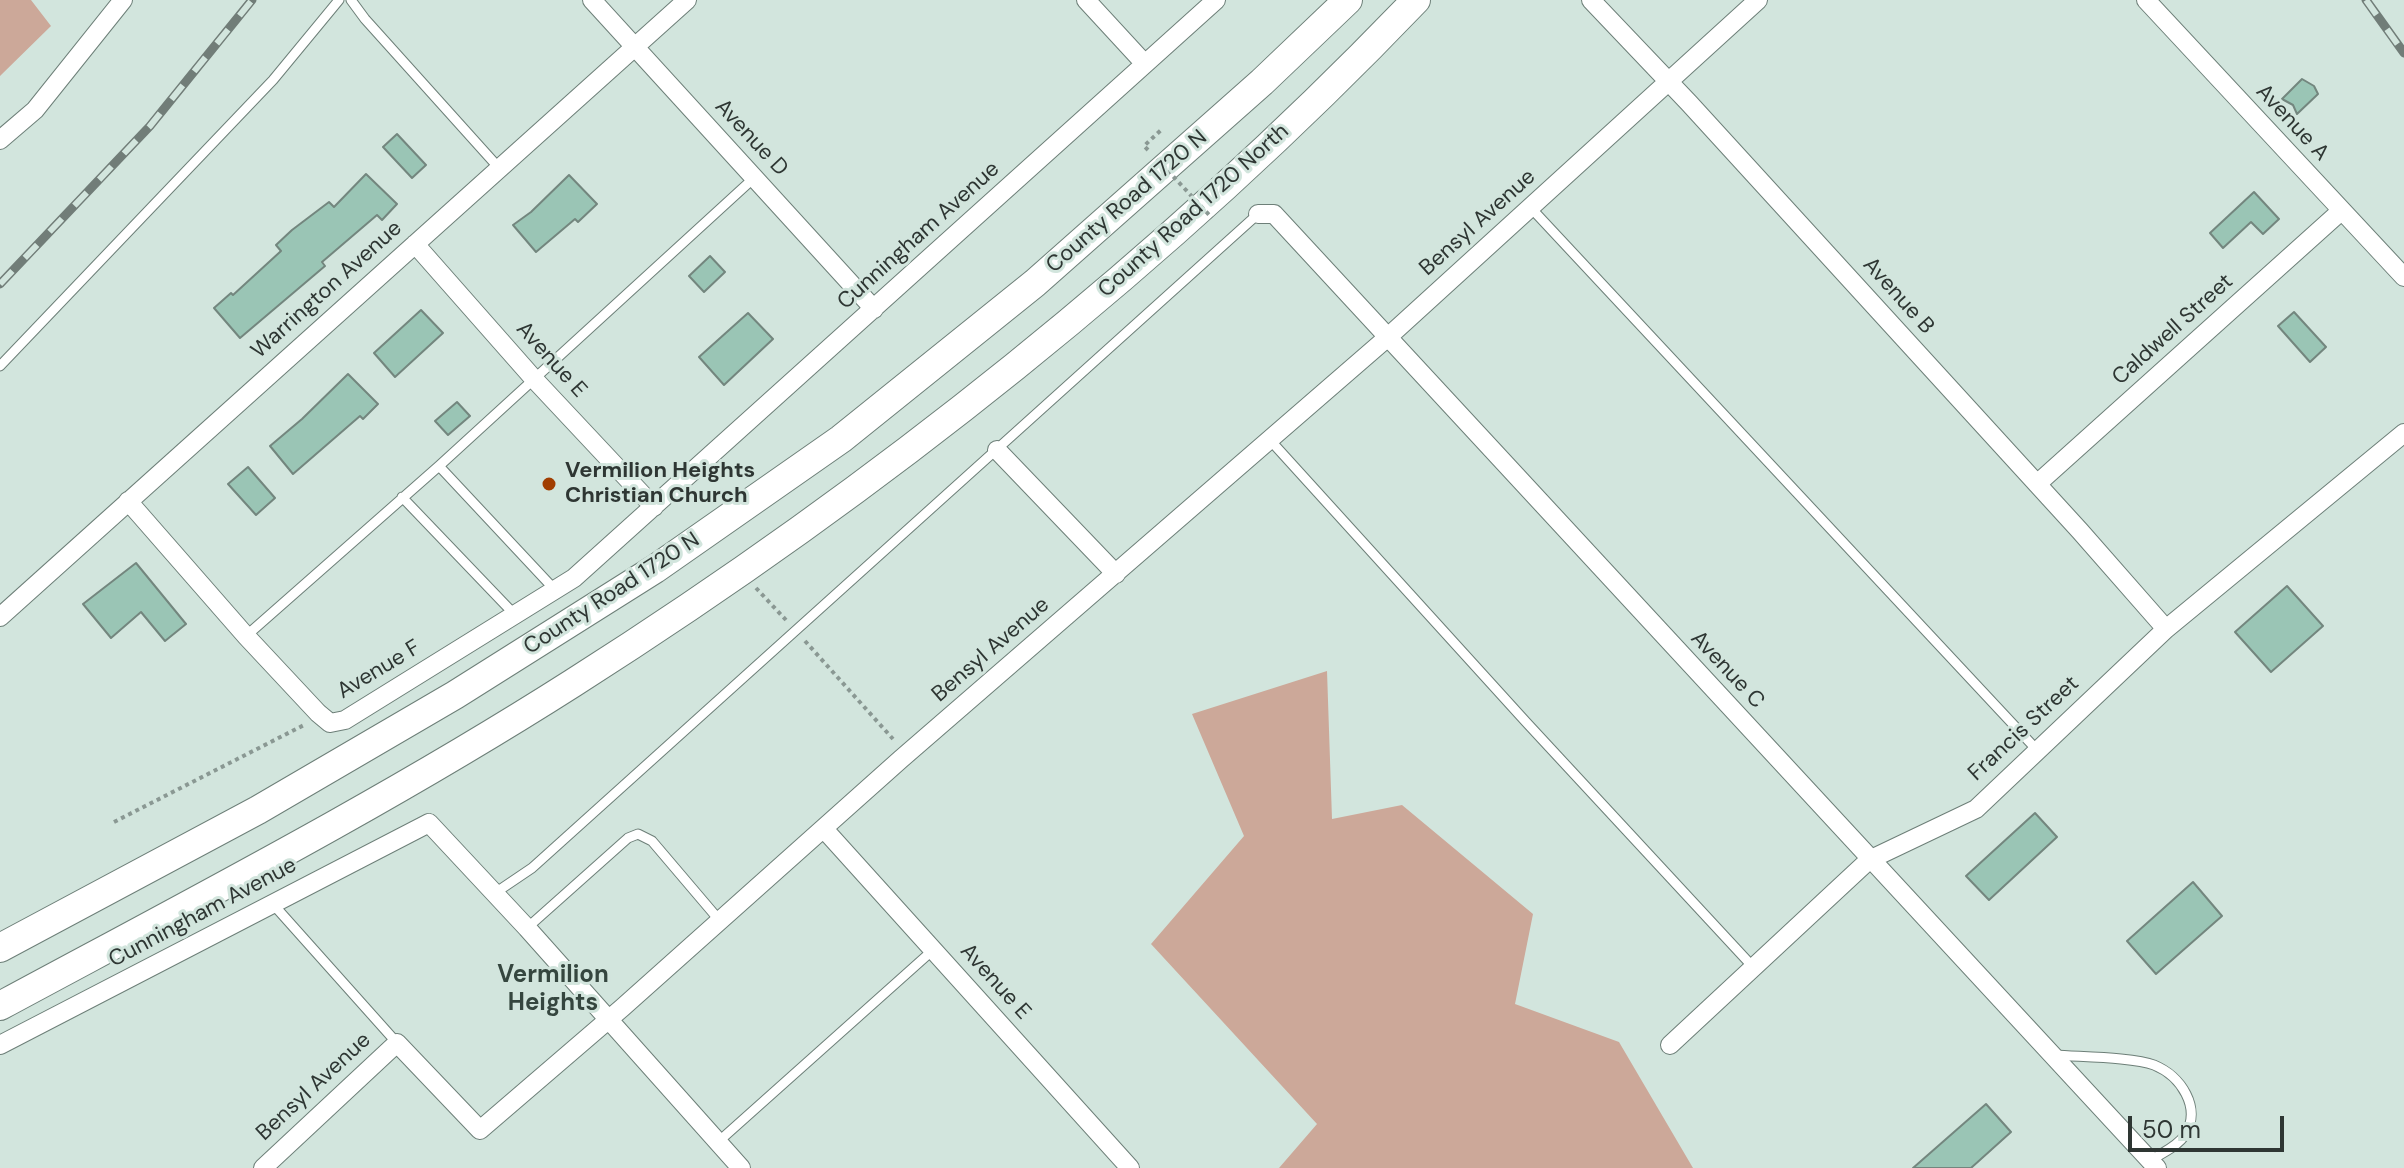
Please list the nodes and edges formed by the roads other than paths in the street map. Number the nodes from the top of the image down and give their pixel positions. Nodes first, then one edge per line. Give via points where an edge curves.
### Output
1 (123, 0) edge
2 (339, 0) edge
3 (351, 0) edge
4 (592, 0) edge
5 (687, 0) edge
6 (1086, 0) edge
7 (1216, 0) edge
8 (1348, 0) edge
9 (1429, 0) edge
10 (1591, 0) edge
11 (1758, 0) edge
12 (2146, 0) edge
13 (1407, 9) edge
14 (635, 47) junction
15 (1145, 64) junction
16 (1669, 81) junction
17 (0, 140) edge
18 (499, 168) junction
19 (755, 177) junction
20 (1531, 208) junction
21 (2341, 211) junction
22 (1258, 214) joint
23 (415, 244) junction
24 (2404, 277) edge
25 (874, 309) junction
26 (1388, 337) junction
27 (0, 366) edge
28 (534, 379) junction
29 (2404, 433) edge
30 (1270, 440) junction
31 (997, 450) junction
32 (439, 466) junction
33 (2037, 484) junction
34 (402, 497) junction
35 (128, 501) junction
36 (654, 507) junction
37 (1116, 574) junction
38 (555, 590) junction
39 (1, 613) edge
40 (515, 615) junction
41 (2166, 629) junction
42 (246, 636) junction
43 (2037, 750) junction
44 (824, 829) junction
45 (1869, 860) junction
46 (495, 893) junction
47 (272, 903) junction
48 (720, 921) junction
49 (527, 928) junction
50 (0, 948) edge
51 (934, 949) junction
52 (1755, 968) junction
53 (0, 1006) edge
54 (609, 1019) junction
55 (397, 1043) junction
56 (0, 1045) edge
57 (1670, 1045) dead end
58 (2052, 1055) junction
59 (718, 1142) junction
60 (2153, 1164) edge
61 (263, 1168) edge
62 (741, 1168) edge
63 (1130, 1168) edge

1 - 17 street via 35,110
2 - 27 lane via 273,80
3 - 18 lane
4 - 14 street, Avenue D
5 - 14 street, Warrington Avenue
6 - 15 street
7 - 15 street, Cunningham Avenue
8 - 50 main road, County Road 1720 N via 1035,283 841,439 655,569 455,695 258,810
9 - 13 main road, County Road 1720 North
10 - 16 street, Avenue B
11 - 16 street, Bensyl Avenue
12 - 21 street, Avenue A
13 - 53 main road, County Road 1720 North via 1263,152 1095,299 852,492 574,683 414,780
14 - 18 street, Warrington Avenue
14 - 19 street, Avenue D
15 - 25 street, Cunningham Avenue
16 - 20 street, Bensyl Avenue
16 - 33 street, Avenue B
18 - 23 street, Warrington Avenue
19 - 25 street, Avenue D
19 - 28 lane
20 - 26 street, Bensyl Avenue
20 - 43 lane
21 - 24 street, Avenue A
21 - 33 street, Caldwell Street
22 - 26 street, Avenue C via 1274,214
22 - 31 lane
23 - 28 street, Avenue E
23 - 35 street, Warrington Avenue
25 - 36 street, Cunningham Avenue
26 - 30 street, Bensyl Avenue
26 - 45 street, Avenue C
28 - 32 lane
28 - 36 street, Avenue E
29 - 41 street, Francis Street
30 - 37 street, Bensyl Avenue
30 - 52 lane
31 - 37 street
31 - 46 lane via 532,868
32 - 34 lane
32 - 38 lane
33 - 41 street, Avenue B
34 - 40 lane
34 - 42 lane
35 - 39 street, Warrington Avenue
35 - 42 street, Avenue F
36 - 38 street, Avenue F
37 - 44 street, Bensyl Avenue
38 - 40 street, Avenue F
40 - 42 street, Avenue F via 345,720 330,723
41 - 43 street, Francis Street
43 - 45 street, Francis Street via 1976,809
44 - 48 street, Bensyl Avenue
44 - 51 street, Avenue E
45 - 52 street, Francis Street
45 - 58 street, Avenue C
46 - 47 street, Cunningham Avenue via 429,823
46 - 49 street
47 - 55 lane
47 - 56 street, Cunningham Avenue
48 - 49 lane via 652,841 638,834
48 - 54 street, Bensyl Avenue
49 - 54 street
51 - 59 lane
51 - 63 street, Avenue E
52 - 57 street, Francis Street
54 - 55 street, Bensyl Avenue via 480,1130
54 - 59 street
55 - 61 street, Bensyl Avenue
58 - 60 street, Avenue C
58 - 60 lane via 2154,1065 2177,1080 2192,1113 2186,1134
59 - 62 street

